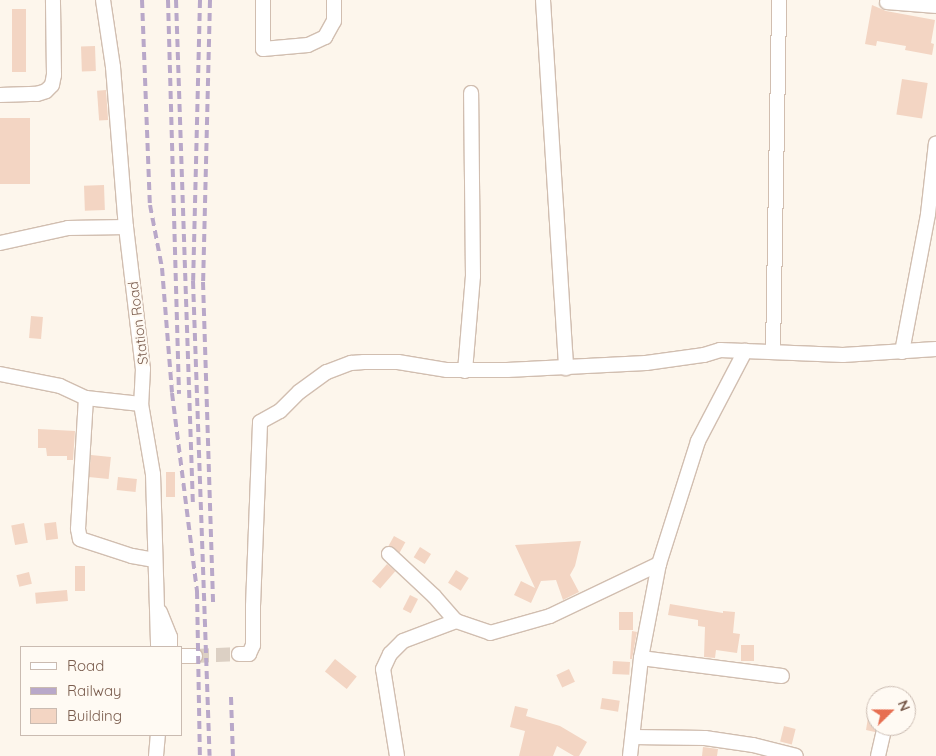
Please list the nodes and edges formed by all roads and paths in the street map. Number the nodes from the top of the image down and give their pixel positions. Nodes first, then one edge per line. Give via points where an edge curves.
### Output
1 (53, 0) edge
2 (103, 0) edge
3 (263, 0) edge
4 (334, 0) edge
5 (543, 0) edge
6 (779, 0) edge
7 (887, 2) dead end
8 (936, 6) edge
9 (471, 93) dead end
10 (0, 95) edge
11 (936, 143) edge
12 (932, 214) edge
13 (126, 227) junction
14 (0, 244) edge
15 (936, 349) edge
16 (745, 351) junction
17 (773, 352) junction
18 (902, 352) junction
19 (566, 368) junction
20 (465, 371) junction
21 (0, 374) edge
22 (86, 398) junction
23 (141, 404) junction
24 (389, 554) dead end
25 (155, 560) junction
26 (659, 564) junction
27 (157, 607) junction
28 (456, 620) junction
29 (158, 646) edge
30 (170, 646) edge
31 (239, 654) tunnel mouth
32 (641, 658) junction
33 (782, 676) dead end
34 (158, 736) edge
35 (633, 736) junction
36 (883, 736) edge
37 (156, 756) edge
38 (397, 756) edge
39 (630, 756) edge
40 (796, 756) edge
41 (878, 756) edge

1 - 10 street via 52,85 46,92 37,94
2 - 13 street, Station Road via 113,68
3 - 4 street via 262,49 308,45 325,37 334,21
5 - 19 street
6 - 17 street
7 - 8 street
9 - 20 street via 473,276
11 - 12 street
12 - 18 street
13 - 14 street via 68,228
13 - 23 street, Station Road via 144,369
15 - 18 street
16 - 17 street
16 - 19 street via 720,350 646,363
16 - 26 street via 698,442
17 - 18 street via 843,355
19 - 20 street
20 - 31 street via 398,362 351,363 327,372 298,392 280,411 260,422 253,645 249,654
21 - 22 street via 60,386
22 - 23 street
22 - 25 street via 80,539
23 - 25 street, Station Road via 153,474
24 - 28 street
25 - 27 street, Station Road
26 - 28 street via 550,616 505,630 490,633
26 - 32 street
27 - 29 street, Station Road
27 - 30 street via 164,617
28 - 38 street via 402,641 390,654 384,669
32 - 33 street
32 - 35 street
34 - 37 street
35 - 39 street
35 - 40 street via 705,738
36 - 41 street

